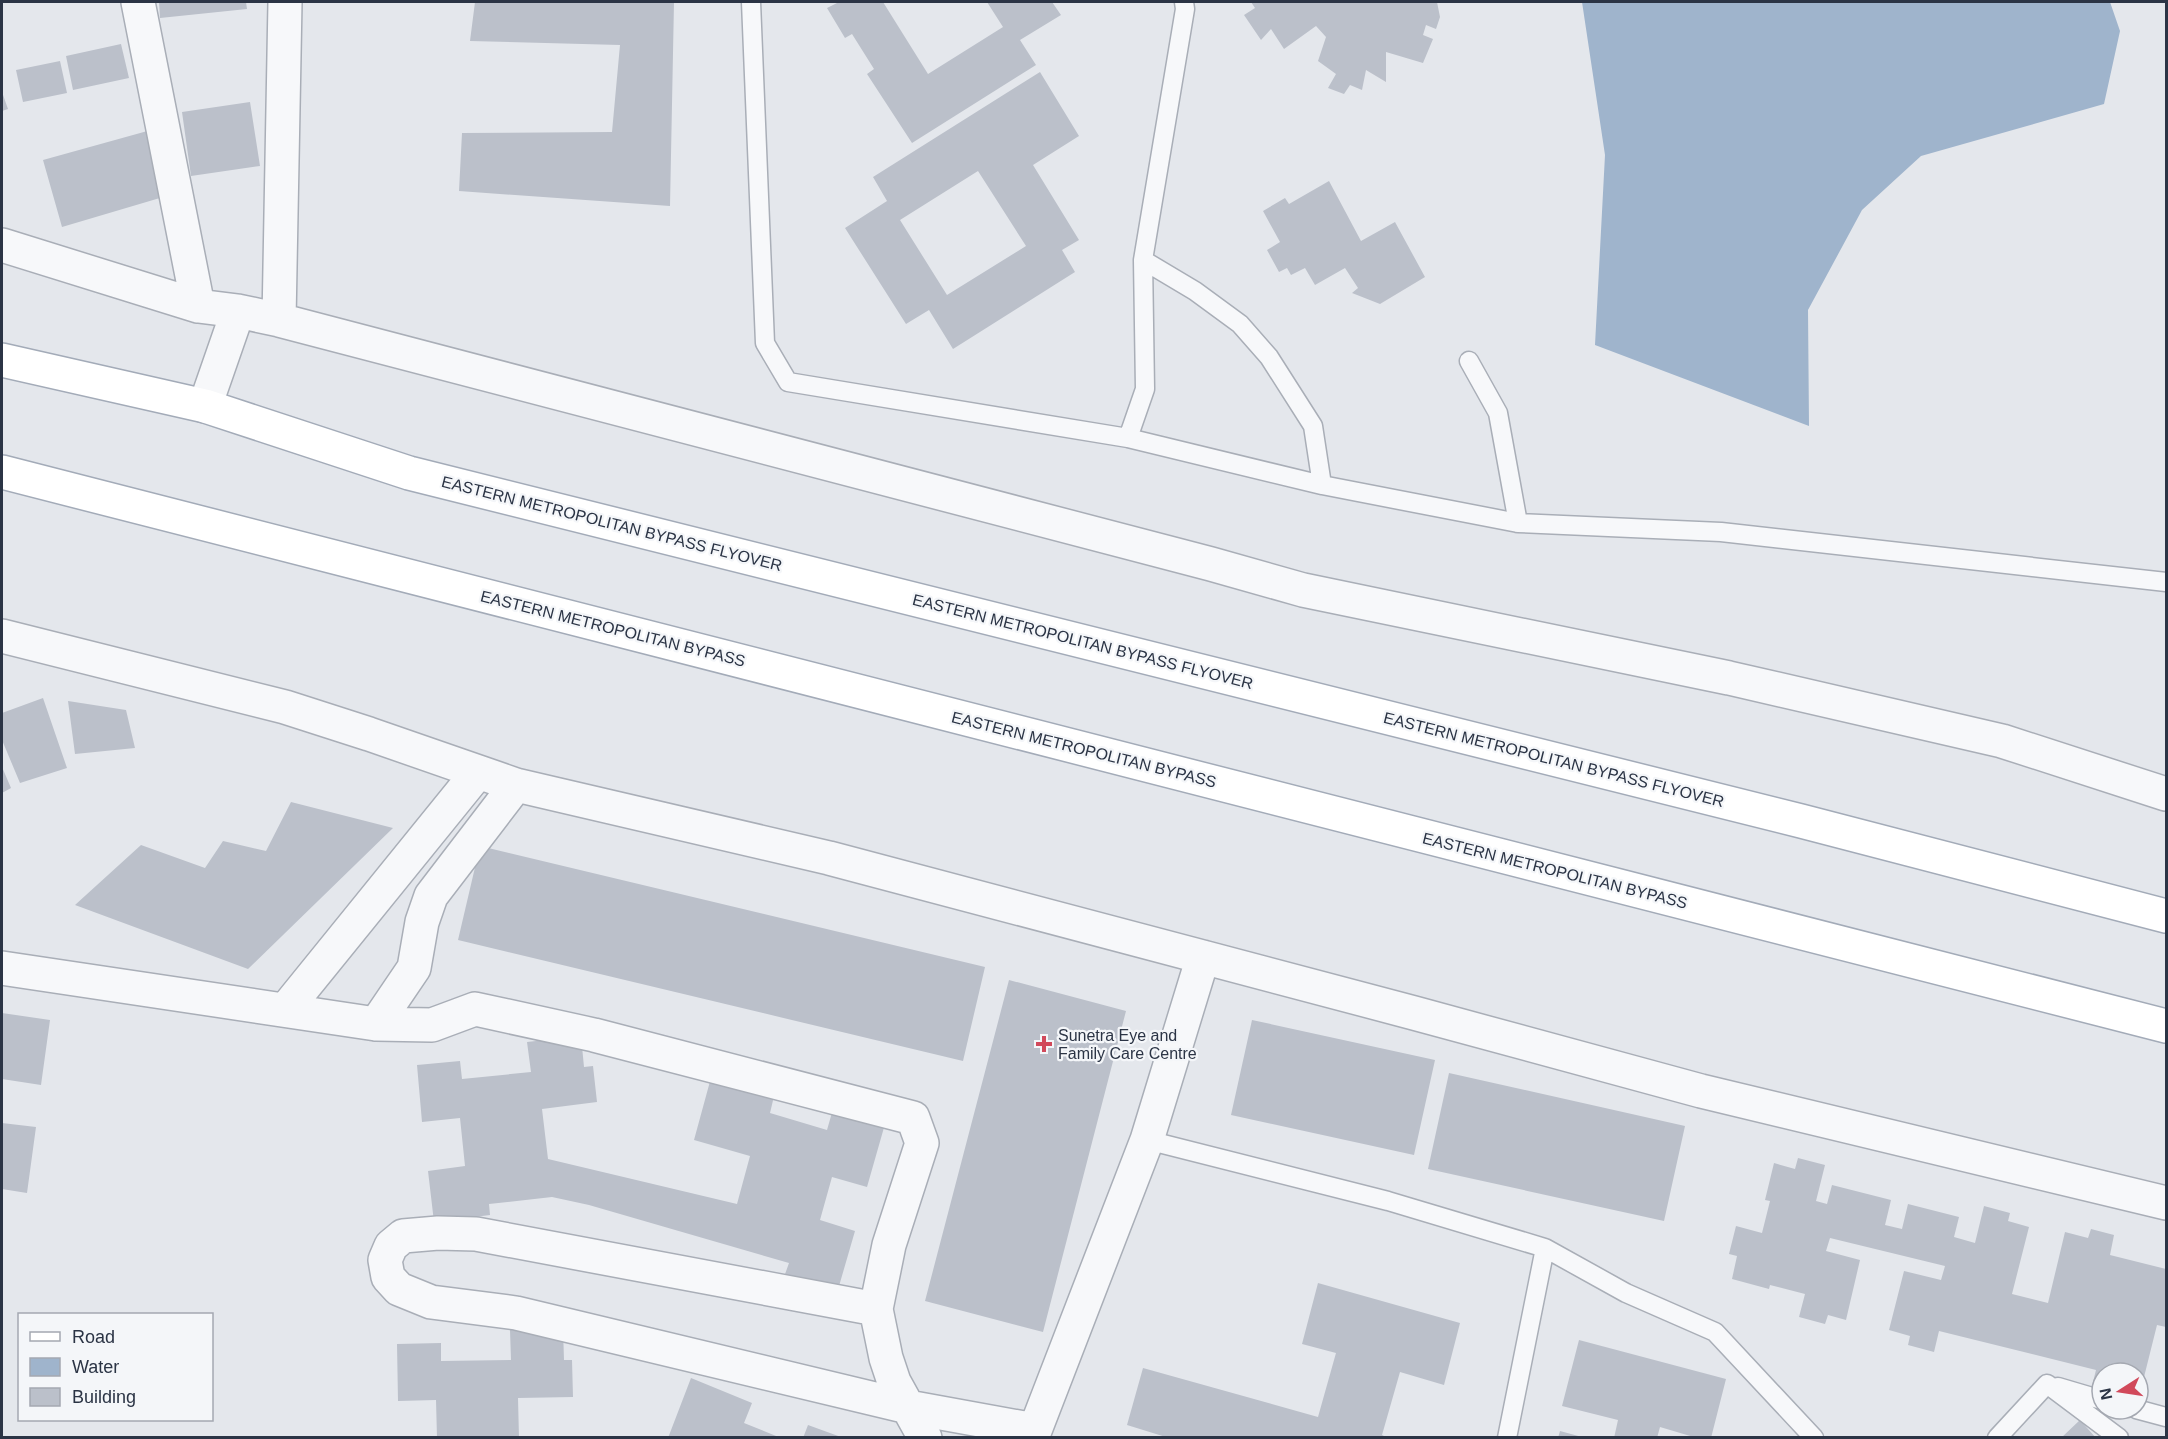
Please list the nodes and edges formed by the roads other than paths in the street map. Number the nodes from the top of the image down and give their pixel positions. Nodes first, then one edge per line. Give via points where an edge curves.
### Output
1 (138, 2) edge
2 (285, 2) edge
3 (751, 2) edge
4 (1184, 2) edge
5 (2, 245) edge
6 (1143, 260) junction
7 (198, 306) junction
8 (238, 311) junction
9 (279, 320) junction
10 (2, 360) edge
11 (1469, 361) dead end
12 (205, 406) junction
13 (1128, 438) junction
14 (2, 472) edge
15 (1322, 485) junction
16 (1518, 523) junction
17 (2166, 582) edge
18 (2, 636) edge
19 (478, 772) junction
20 (516, 785) junction
21 (2166, 794) edge
22 (2166, 916) edge
23 (1203, 957) junction
24 (2, 968) edge
25 (286, 1009) junction
26 (376, 1024) junction
27 (2166, 1026) edge
28 (1147, 1140) junction
29 (2166, 1203) edge
30 (1545, 1248) junction
31 (876, 1309) junction
32 (2047, 1384) junction
33 (2090, 1397) edge
34 (908, 1407) junction
35 (2150, 1413) edge
36 (2166, 1417) edge
37 (1034, 1434) edge
38 (926, 1437) edge
39 (1508, 1437) edge
40 (1814, 1437) edge
41 (1997, 1437) edge
42 (2119, 1437) edge

1 - 7 street
2 - 9 street
3 - 13 lane via 765,343 788,382
4 - 6 lane
5 - 7 street
6 - 13 lane via 1145,389
6 - 15 lane via 1240,324 1269,357 1313,426
7 - 8 street
8 - 9 street
8 - 12 street
9 - 21 street via 1303,590 1728,678 1990,738
10 - 12 main road, EASTERN METROPOLITAN BYPASS FLYOVER
11 - 16 lane via 1498,413
12 - 22 main road, EASTERN METROPOLITAN BYPASS FLYOVER via 409,472
13 - 15 lane
14 - 27 main road, EASTERN METROPOLITAN BYPASS
15 - 16 lane
16 - 17 lane via 1721,532
18 - 19 street via 285,707
19 - 20 street
19 - 25 street
20 - 23 street via 829,858
20 - 26 street via 431,896 414,968
23 - 28 street
23 - 29 street via 1701,1091
24 - 25 street
25 - 26 street
26 - 31 street via 432,1024 475,1009 594,1035 913,1118 922,1143 889,1245
28 - 30 lane via 1388,1201
28 - 37 street
30 - 39 lane
30 - 40 lane via 1626,1293 1715,1332
31 - 34 street via 886,1358
31 - 34 street via 476,1234 403,1236 391,1246 385,1260 388,1277 399,1290 430,1302 516,1313
32 - 33 lane
32 - 41 lane
32 - 42 lane
34 - 37 street
34 - 38 street
35 - 36 lane

